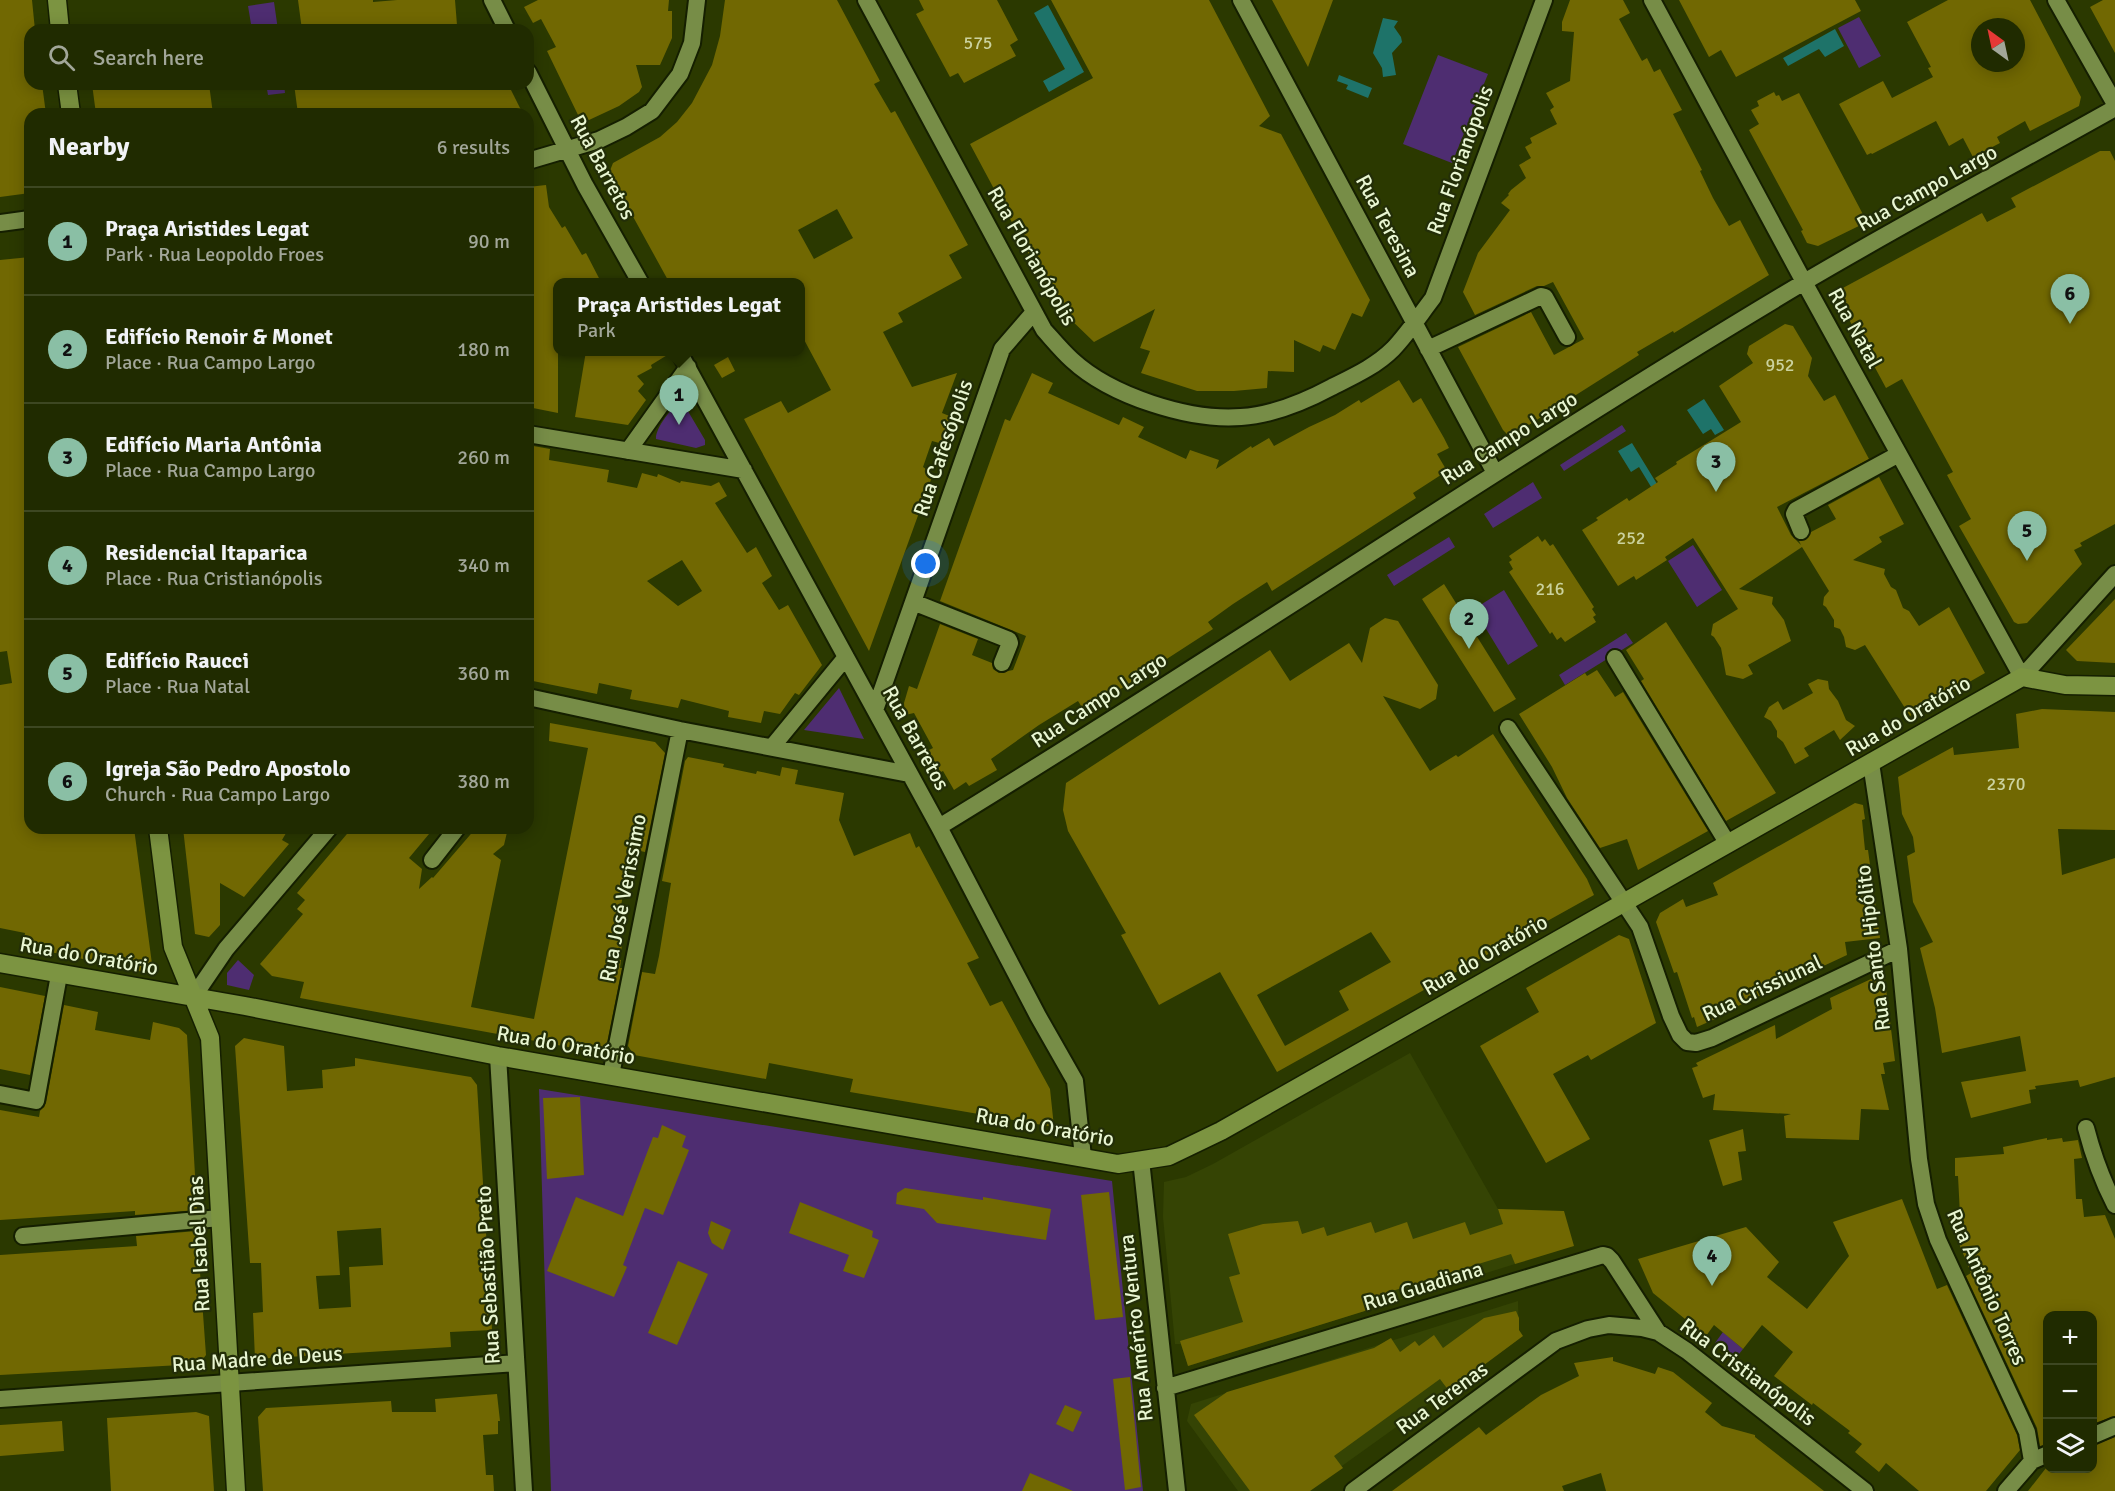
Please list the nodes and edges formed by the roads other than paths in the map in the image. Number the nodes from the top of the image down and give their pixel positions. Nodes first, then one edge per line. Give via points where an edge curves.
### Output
1 (57, 0) edge
2 (492, 0) edge
3 (697, 0) edge
4 (866, 0) edge
5 (1241, 0) edge
6 (1544, 0) edge
7 (1652, 0) edge
8 (2056, 0) edge
9 (59, 24) edge
10 (504, 24) edge
11 (534, 84) edge
12 (68, 90) edge
13 (2115, 106) edge
14 (69, 108) edge
15 (567, 150) junction
16 (534, 159) edge
17 (24, 220) edge
18 (0, 223) edge
19 (638, 278) edge
20 (1804, 282) junction
21 (1034, 312) junction
22 (1414, 324) junction
23 (1567, 337) dead end
24 (1428, 349) junction
25 (682, 356) edge
26 (688, 367) junction
27 (534, 435) edge
28 (628, 451) junction
29 (1899, 454) junction
30 (744, 470) junction
31 (1495, 473) junction
32 (1801, 531) dead end
33 (2115, 574) edge
34 (913, 602) junction
35 (846, 657) junction
36 (1615, 658) dead end
37 (1002, 663) dead end
38 (2022, 677) junction
39 (2115, 686) edge
40 (534, 698) edge
41 (875, 710) junction
42 (1508, 728) dead end
43 (680, 730) junction
44 (772, 747) junction
45 (1871, 763) junction
46 (909, 774) junction
47 (939, 827) junction
48 (159, 834) edge
49 (324, 834) edge
50 (452, 834) edge
51 (1728, 844) junction
52 (432, 860) dead end
53 (1623, 902) junction
54 (1899, 949) junction
55 (0, 963) edge
56 (59, 975) junction
57 (194, 996) junction
58 (498, 1056) junction
59 (611, 1076) junction
60 (0, 1094) edge
61 (1916, 1128) joint
62 (2086, 1128) dead end
63 (1083, 1157) junction
64 (1141, 1160) junction
65 (2115, 1205) edge
66 (220, 1218) junction
67 (23, 1236) dead end
68 (1658, 1332) junction
69 (1556, 1341) joint
70 (516, 1364) junction
71 (230, 1384) junction
72 (1165, 1388) junction
73 (0, 1399) edge
74 (2115, 1426) edge
75 (2097, 1434) edge
76 (2040, 1457) edge
77 (236, 1491) edge
78 (524, 1491) edge
79 (1177, 1491) edge
80 (1353, 1491) edge
81 (1865, 1491) edge
82 (2006, 1491) edge

1 - 9 street
2 - 10 street
3 - 15 street via 692,43 680,75 652,111 608,136
4 - 21 street, Rua Florianópolis
5 - 22 street, Rua Teresina
6 - 22 street, Rua Florianópolis via 1433,298
7 - 20 street, Rua Natal
8 - 13 street
11 - 15 street, Rua Barretos
12 - 14 street
13 - 20 street, Rua Campo Largo
15 - 16 street
15 - 19 street, Rua Barretos
17 - 18 street
20 - 29 street, Rua Natal
20 - 31 street, Rua Campo Largo
21 - 22 street, Rua Florianópolis via 1044,330 1074,361 1110,385 1149,404 1201,415 1241,417 1284,408 1369,369 1393,350
21 - 34 street, Rua Cafesópolis via 1002,349
22 - 24 street, Rua Teresina
23 - 24 street via 1541,296
24 - 31 street, Rua Teresina
25 - 26 street, Rua Barretos
26 - 28 street
26 - 30 street, Rua Barretos
27 - 28 street
28 - 30 street
29 - 32 street via 1796,510
29 - 38 street, Rua Natal
30 - 35 street, Rua Barretos
31 - 47 street, Rua Campo Largo
33 - 38 street
34 - 37 street via 1009,640
34 - 41 street, Rua Cafesópolis
35 - 41 street, Rua Barretos
35 - 44 street
36 - 51 street
38 - 39 street via 2065,685
38 - 45 street, Rua do Oratório
40 - 43 street
41 - 46 street, Rua Barretos
42 - 53 street
43 - 44 street
43 - 59 street, Rua José Verissimo
44 - 46 street
45 - 51 street, Rua do Oratório
45 - 54 street, Rua Santo Hipólito
46 - 47 street, Rua Barretos
47 - 63 street, Rua Barretos via 1075,1081
48 - 57 street, Rua Isabel Dias via 173,948
49 - 57 street via 226,949
50 - 52 street
51 - 53 street, Rua do Oratório
53 - 54 street, Rua Crissiunal via 1640,927 1671,1016 1688,1042 1712,1038
53 - 64 street, Rua do Oratório via 1221,1131 1169,1156
54 - 61 street, Rua Santo Hipólito
55 - 56 street, Rua do Oratório
56 - 57 street, Rua do Oratório
56 - 60 street via 36,1101
57 - 58 street, Rua do Oratório
57 - 66 street, Rua Isabel Dias via 210,1038
58 - 59 street, Rua do Oratório
58 - 70 street, Rua Sebastião Preto
59 - 63 street, Rua do Oratório
61 - 76 street, Rua Antônio Torres via 1926,1204 1938,1240
62 - 65 street via 2097,1166
63 - 64 street, Rua do Oratório via 1118,1164
64 - 72 street, Rua Américo Ventura
66 - 67 street
66 - 71 street, Rua Isabel Dias
68 - 69 street, Rua Cristianópolis via 1609,1325
68 - 72 street, Rua Guadiana via 1612,1261 1603,1255
68 - 81 street, Rua Cristianópolis
69 - 80 street, Rua Terenas
70 - 71 street, Rua Madre de Deus
70 - 78 street, Rua Sebastião Preto
71 - 73 street, Rua Madre de Deus
71 - 77 street, Rua Isabel Dias
72 - 79 street, Rua Américo Ventura
74 - 75 street
76 - 82 street

